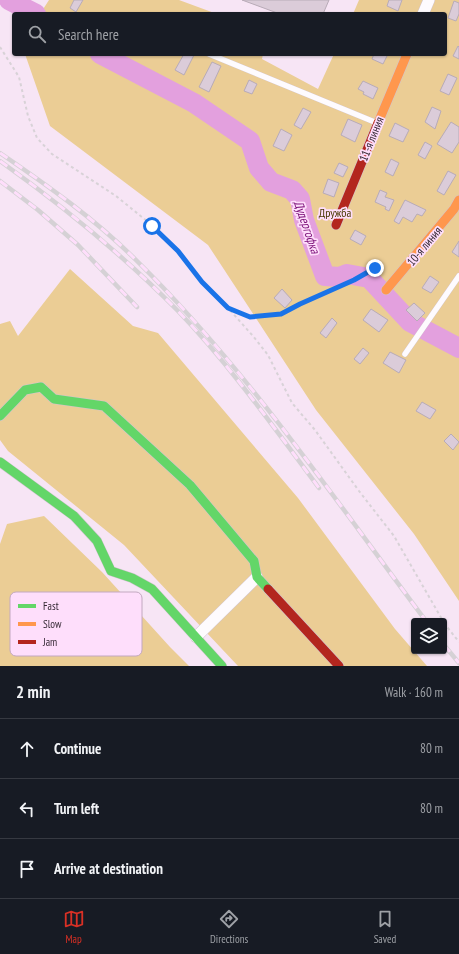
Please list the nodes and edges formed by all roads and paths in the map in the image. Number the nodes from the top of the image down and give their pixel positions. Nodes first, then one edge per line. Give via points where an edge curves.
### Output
1 (429, 0) edge
2 (424, 12) edge
3 (0, 47) edge
4 (214, 56) edge
5 (406, 56) edge
6 (378, 124) junction
7 (457, 208) edge
8 (336, 225) dead end
9 (375, 268) dead end
10 (459, 276) edge
11 (386, 290) dead end
12 (228, 308) junction
13 (405, 354) dead end
14 (0, 416) edge
15 (0, 462) edge
16 (257, 576) junction
17 (441, 618) edge
18 (447, 627) edge
19 (196, 637) junction
20 (459, 642) edge
21 (222, 666) edge
22 (339, 666) edge

1 - 2 street
3 - 12 path via 19,77 28,116 37,138 52,154 116,196 152,226 178,251 202,282
4 - 6 lane
5 - 6 street, 11-я линия
6 - 8 street, 11-я линия
7 - 11 street, 10-я линия
9 - 12 path via 281,314 250,317
10 - 13 lane
12 - 17 path via 268,355 292,403 316,430 394,536
14 - 16 street via 26,390 41,387 54,400 104,406 190,485 254,561
15 - 19 street via 74,516 97,541 111,571 132,578 152,589
16 - 19 street
16 - 22 street
18 - 20 path
19 - 21 street

